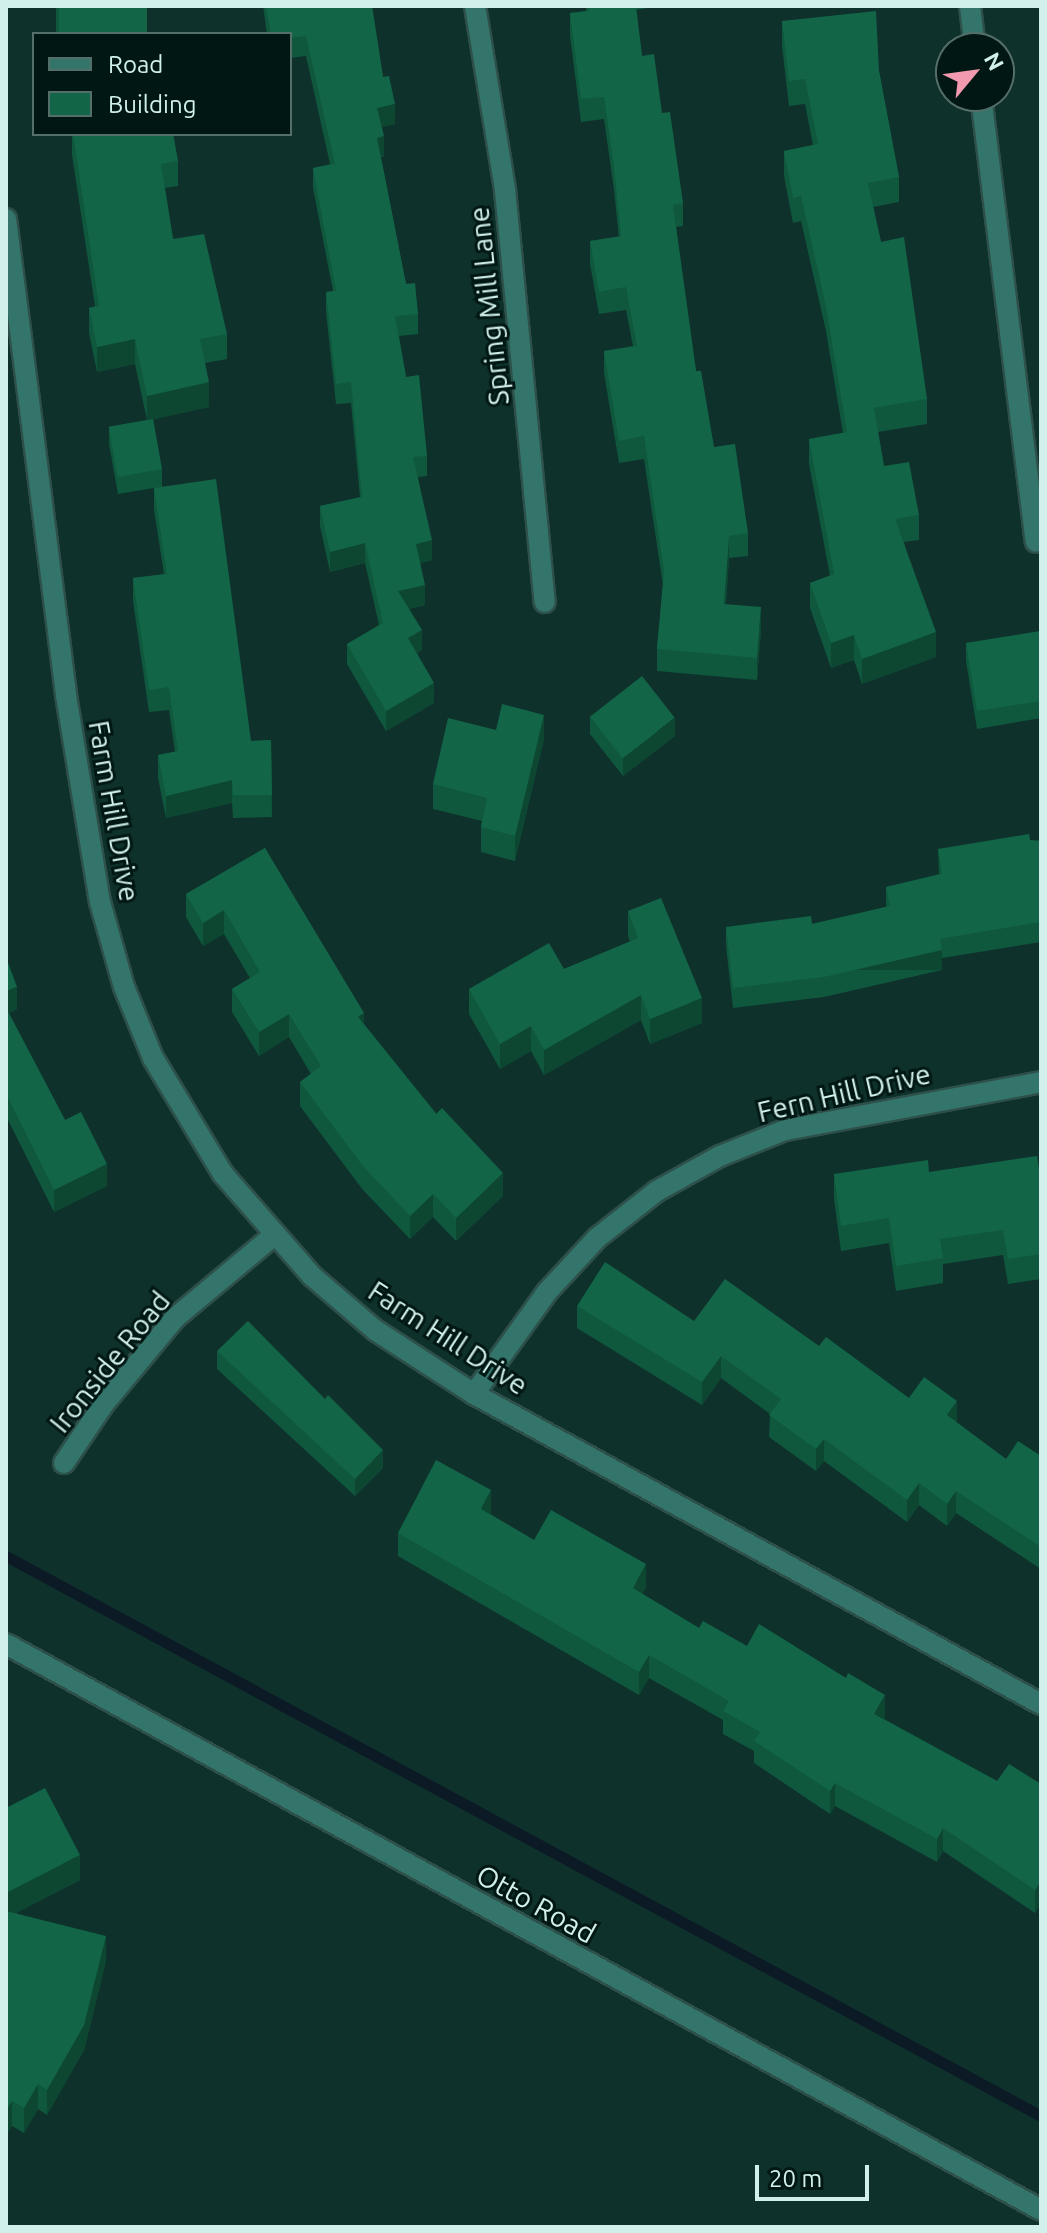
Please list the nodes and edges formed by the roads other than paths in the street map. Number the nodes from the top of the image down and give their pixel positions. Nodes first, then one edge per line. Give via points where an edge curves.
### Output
1 (475, 6) edge
2 (970, 6) edge
3 (973, 32) edge
4 (983, 112) edge
5 (6, 219) edge
6 (1036, 542) dead end
7 (545, 602) dead end
8 (1041, 1082) edge
9 (273, 1236) junction
10 (474, 1394) junction
11 (64, 1463) dead end
12 (6, 1644) edge
13 (1041, 1704) edge
14 (1041, 2210) edge

1 - 7 street, Spring Mill Lane via 505,190
2 - 3 street
4 - 6 street
5 - 9 street, Farm Hill Drive via 66,695 100,902 124,987 153,1058 223,1174
8 - 10 street, Fern Hill Drive via 785,1130 682,1177 597,1238 547,1292
9 - 10 street, Farm Hill Drive via 375,1330
9 - 11 street, Ironside Road via 175,1318 103,1405
10 - 13 street, Farm Hill Drive
12 - 14 street, Otto Road

